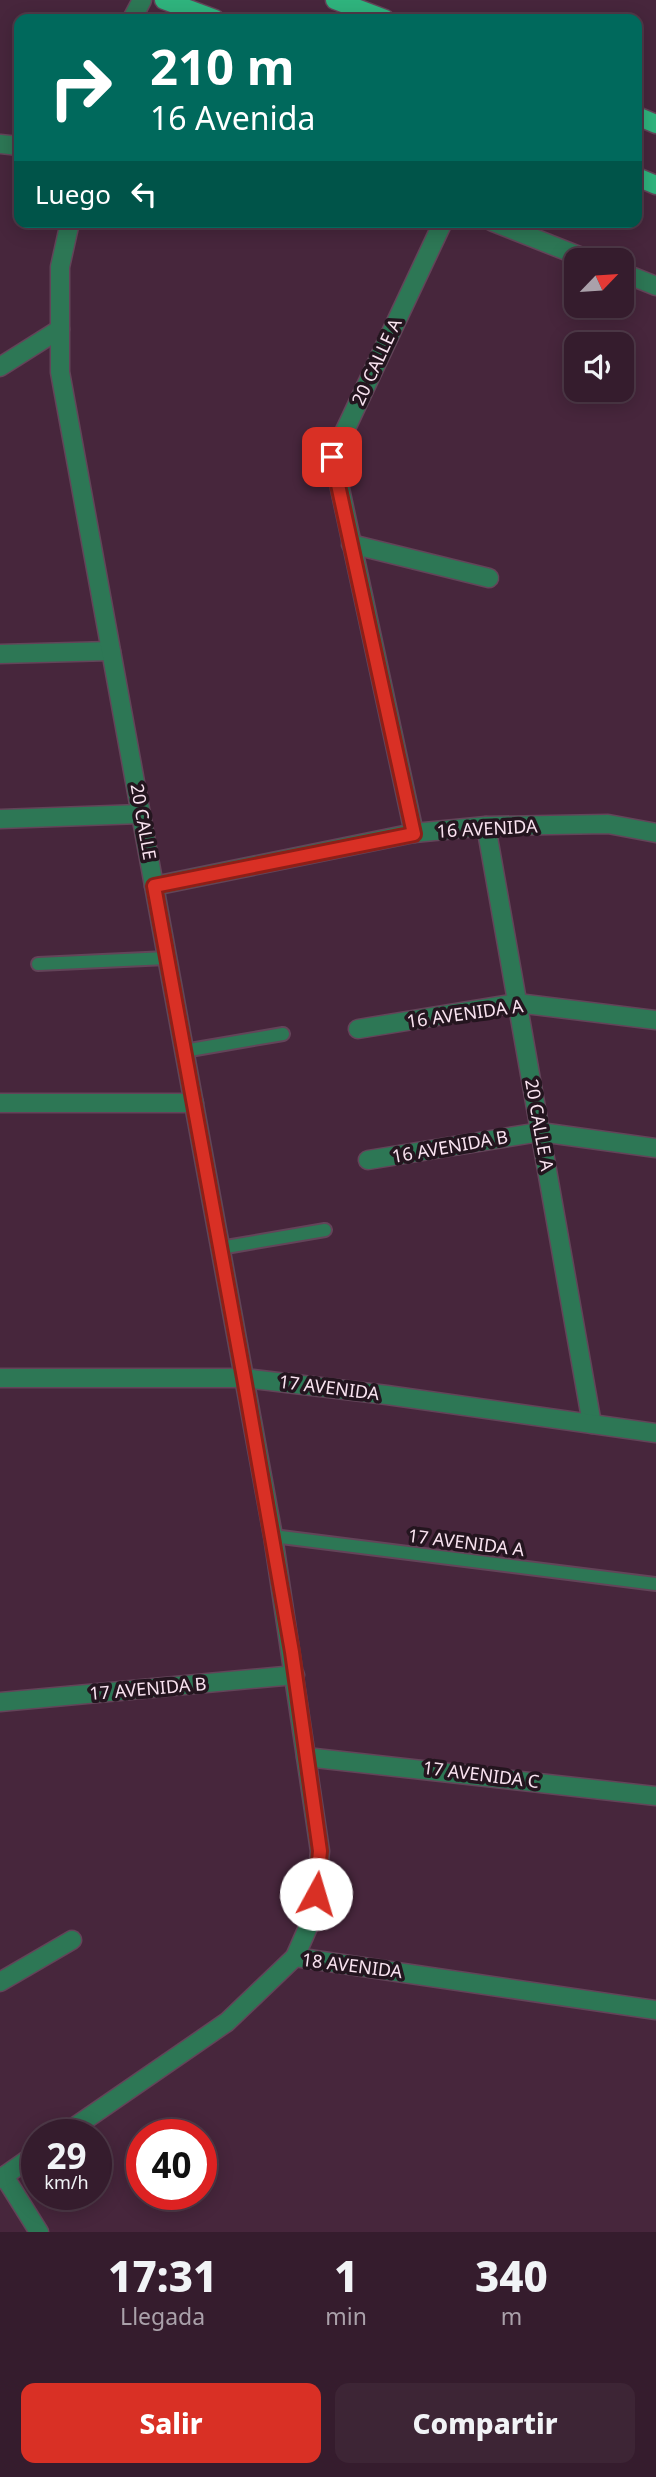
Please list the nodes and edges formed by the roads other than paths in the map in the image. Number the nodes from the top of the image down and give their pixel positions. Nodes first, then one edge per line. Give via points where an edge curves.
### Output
1 (164, 0) edge
2 (335, 0) edge
3 (202, 14) edge
4 (372, 14) edge
5 (69, 228) edge
6 (440, 228) edge
7 (508, 228) edge
8 (564, 250) edge
9 (634, 277) edge
10 (656, 286) edge
11 (60, 329) junction
12 (0, 367) edge
13 (351, 544) junction
14 (489, 578) dead end
15 (111, 651) junction
16 (0, 654) edge
17 (141, 814) junction
18 (0, 819) edge
19 (486, 826) junction
20 (656, 832) edge
21 (414, 834) junction
22 (154, 886) junction
23 (167, 958) junction
24 (38, 964) dead end
25 (517, 1003) junction
26 (656, 1020) edge
27 (358, 1029) dead end
28 (284, 1034) dead end
29 (184, 1051) junction
30 (0, 1103) edge
31 (194, 1103) junction
32 (540, 1132) junction
33 (656, 1148) edge
34 (368, 1160) dead end
35 (326, 1230) dead end
36 (220, 1248) junction
37 (0, 1378) edge
38 (244, 1378) junction
39 (592, 1424) junction
40 (656, 1433) edge
41 (273, 1536) junction
42 (656, 1584) edge
43 (295, 1675) junction
44 (0, 1702) edge
45 (306, 1757) junction
46 (656, 1796) edge
47 (72, 1940) dead end
48 (295, 1957) junction
49 (0, 1982) edge
50 (656, 2010) edge
51 (87, 2119) edge
52 (21, 2163) edge
53 (1, 2175) edge
54 (38, 2232) edge

1 - 3 main road
2 - 4 main road
5 - 11 street, 20 CALLE via 60,267
6 - 13 street, 20 CALLE A via 332,457
7 - 8 street
9 - 10 street
11 - 12 street
11 - 15 street, 20 CALLE via 60,372
13 - 14 street
13 - 21 street, 20 CALLE A
15 - 16 street
15 - 17 street, 20 CALLE
17 - 18 street
17 - 22 street, 20 CALLE
19 - 20 street, 16 AVENIDA via 608,824
19 - 21 street, 16 AVENIDA
19 - 25 street, 20 CALLE A
21 - 22 street, 16 AVENIDA
22 - 23 street, 20 CALLE
23 - 24 lane
23 - 29 street, 20 CALLE
25 - 26 street, 16 AVENIDA A
25 - 27 street, 16 AVENIDA A
25 - 32 street, 20 CALLE A
28 - 29 lane
29 - 31 street, 20 CALLE
30 - 31 street
31 - 36 street, 20 CALLE
32 - 33 street, 16 AVENIDA B
32 - 34 street, 16 AVENIDA B
32 - 39 street, 20 CALLE A
35 - 36 lane
36 - 38 street, 20 CALLE
37 - 38 street, 17 AVENIDA
38 - 39 street, 17 AVENIDA
38 - 41 street, 20 CALLE
39 - 40 street, 17 AVENIDA
41 - 42 lane, 17 AVENIDA A
41 - 43 street, 20 CALLE
43 - 44 street, 17 AVENIDA B
43 - 45 street, 20 CALLE
45 - 46 street, 17 AVENIDA C
45 - 48 street, 20 CALLE via 320,1851 313,1916
47 - 49 street
48 - 50 street, 18 AVENIDA
48 - 51 street, 18 AVENIDA via 227,2022
52 - 53 street
53 - 54 street

